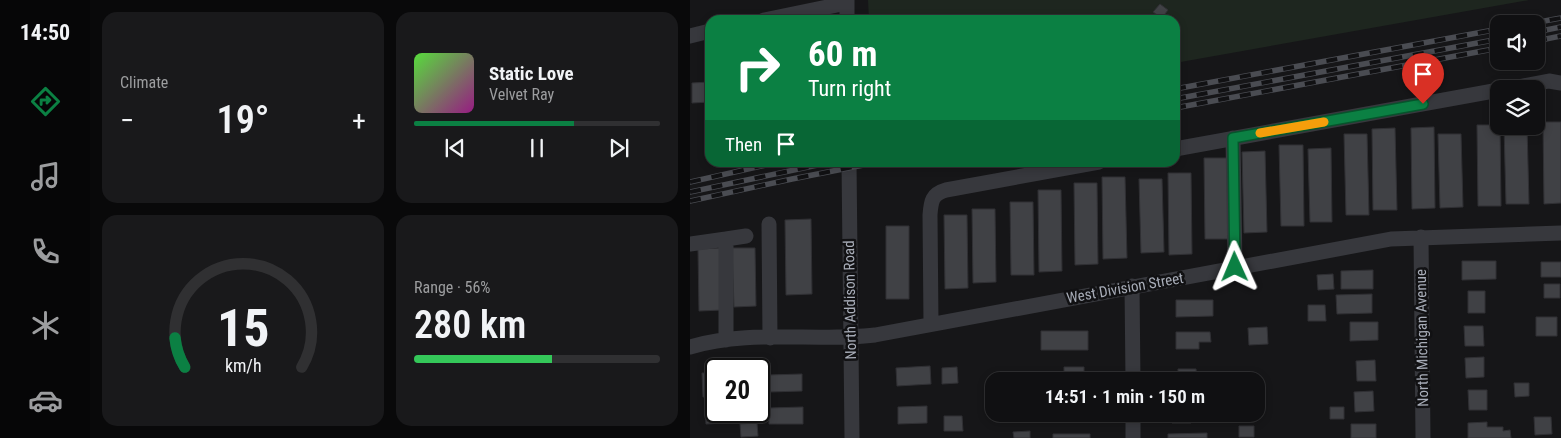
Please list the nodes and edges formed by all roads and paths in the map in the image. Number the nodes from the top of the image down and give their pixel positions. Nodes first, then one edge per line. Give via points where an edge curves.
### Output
1 (847, 1) edge
2 (786, 15) edge
3 (847, 15) edge
4 (705, 32) edge
5 (690, 36) edge
6 (1545, 82) edge
7 (1561, 83) edge
8 (1490, 92) edge
9 (1233, 138) junction
10 (1180, 148) edge
11 (849, 167) edge
12 (1072, 167) edge
13 (769, 224) dead end
14 (1561, 233) edge
15 (746, 236) dead end
16 (1421, 237) junction
17 (726, 238) junction
18 (690, 244) edge
19 (1235, 267) junction
20 (1132, 286) junction
21 (931, 324) junction
22 (770, 338) junction
23 (851, 338) junction
24 (726, 340) junction
25 (690, 347) edge
26 (1133, 372) edge
27 (1133, 422) edge
28 (852, 438) edge
29 (1134, 438) edge
30 (1423, 438) edge

1 - 2 street
1 - 3 street
4 - 5 street
6 - 7 street
8 - 9 street
9 - 10 street
9 - 19 street
11 - 23 street, North Addison Road
12 - 21 street via 946,190 933,196 930,215
13 - 22 street
14 - 16 street, West Division Street
15 - 17 street
16 - 19 street, West Division Street via 1391,239
16 - 30 street, North Michigan Avenue
17 - 18 street
17 - 24 street
19 - 20 street, West Division Street
20 - 21 street, West Division Street
20 - 26 street
21 - 23 street, West Division Street
22 - 23 street, West Division Street
22 - 24 street, West Division Street
23 - 28 street, North Addison Road
24 - 25 street, West Division Street
27 - 29 street

